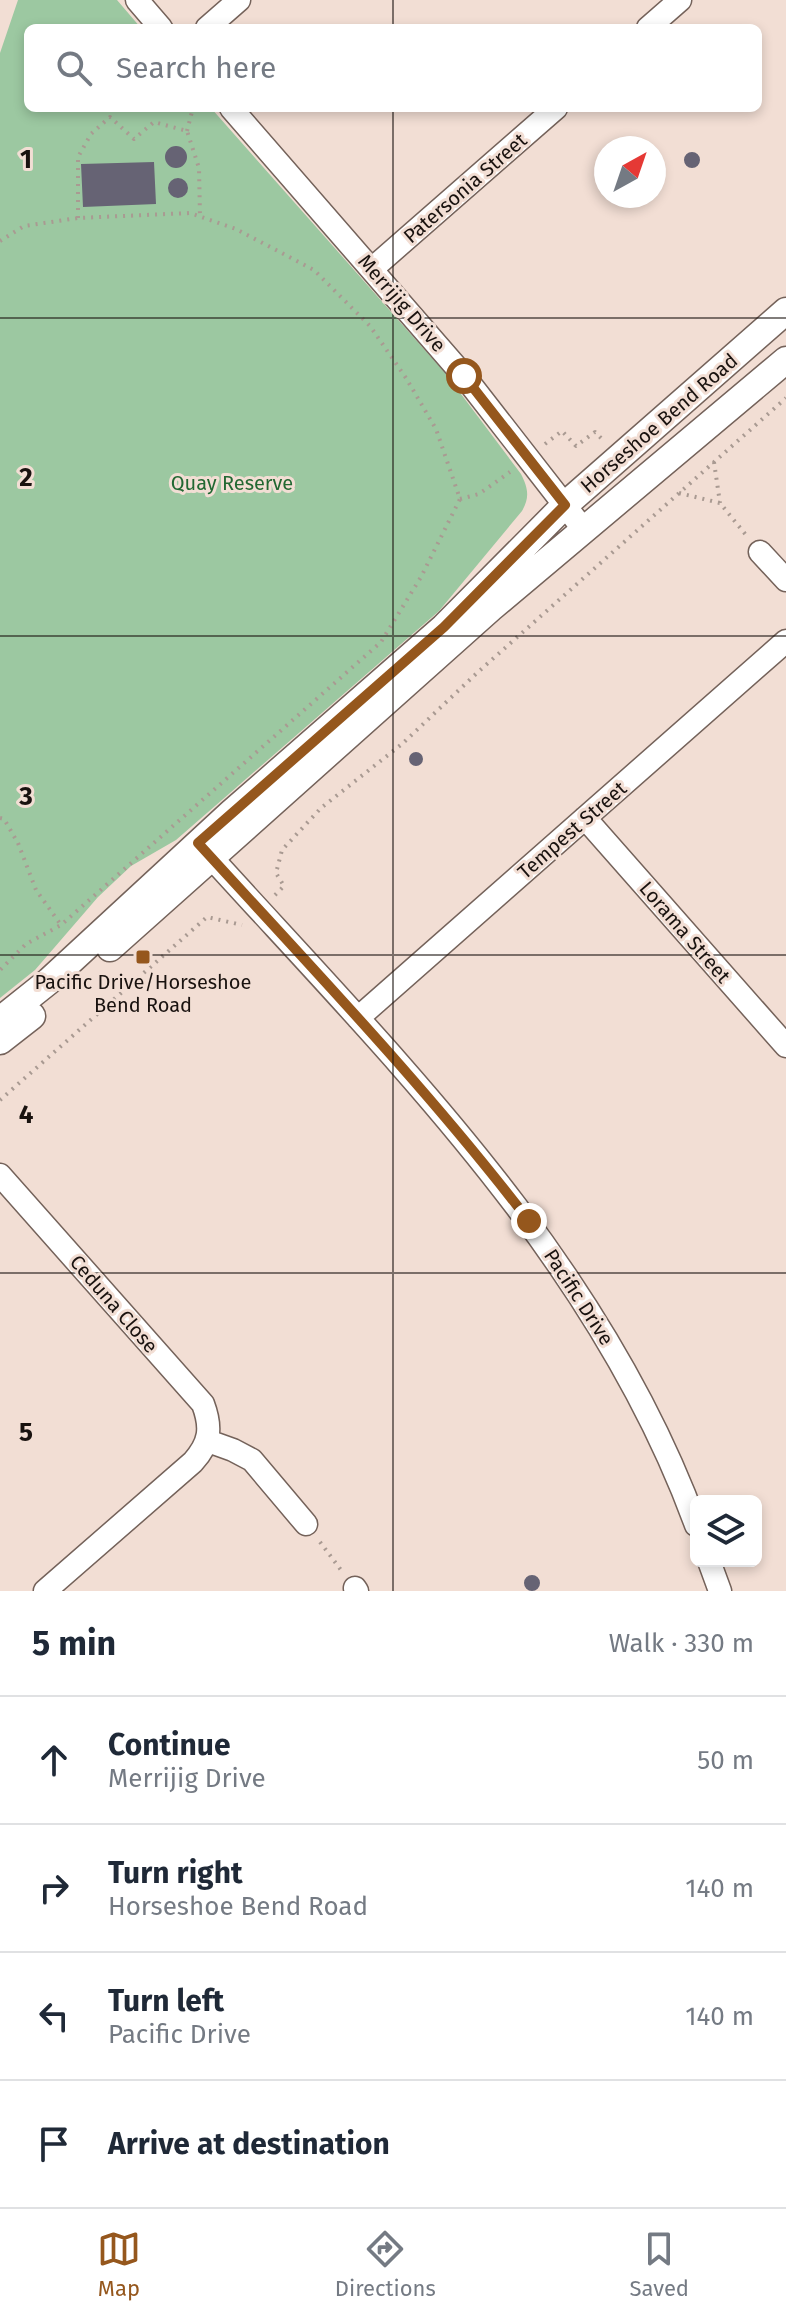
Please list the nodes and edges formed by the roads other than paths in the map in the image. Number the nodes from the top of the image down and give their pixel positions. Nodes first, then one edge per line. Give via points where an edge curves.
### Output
1 (137, 0) edge
2 (239, 0) edge
3 (680, 0) edge
4 (158, 24) edge
5 (212, 24) edge
6 (653, 24) edge
7 (235, 112) edge
8 (551, 112) edge
9 (373, 268) junction
10 (786, 311) edge
11 (786, 360) edge
12 (565, 505) junction
13 (584, 530) junction
14 (760, 552) road end
15 (786, 580) edge
16 (786, 641) edge
17 (585, 818) junction
18 (205, 851) junction
19 (358, 1018) junction
20 (0, 1020) edge
21 (0, 1041) edge
22 (786, 1046) edge
23 (0, 1175) edge
24 (208, 1441) junction
25 (690, 1510) edge
26 (306, 1524) road end
27 (711, 1567) edge
28 (45, 1591) edge
29 (720, 1591) edge

1 - 4 street
2 - 5 street
3 - 6 street
7 - 9 street, Merrijig Drive
8 - 9 street, Patersonia Street
9 - 12 street, Merrijig Drive
10 - 12 street, Horseshoe Bend Road
11 - 13 street, Horseshoe Bend Road
12 - 13 street, Merrijig Drive
12 - 18 street, Horseshoe Bend Road via 444,627
13 - 18 street, Horseshoe Bend Road
14 - 15 street
16 - 17 street, Tempest Street
17 - 19 street, Tempest Street
17 - 22 street, Lorama Street
18 - 19 street, Pacific Drive
18 - 20 street, Horseshoe Bend Road
18 - 21 street, Horseshoe Bend Road via 36,1014
19 - 25 street, Pacific Drive via 549,1249 632,1385
23 - 24 street, Ceduna Close via 203,1404
24 - 26 street via 252,1460
24 - 28 street via 193,1462
27 - 29 street

